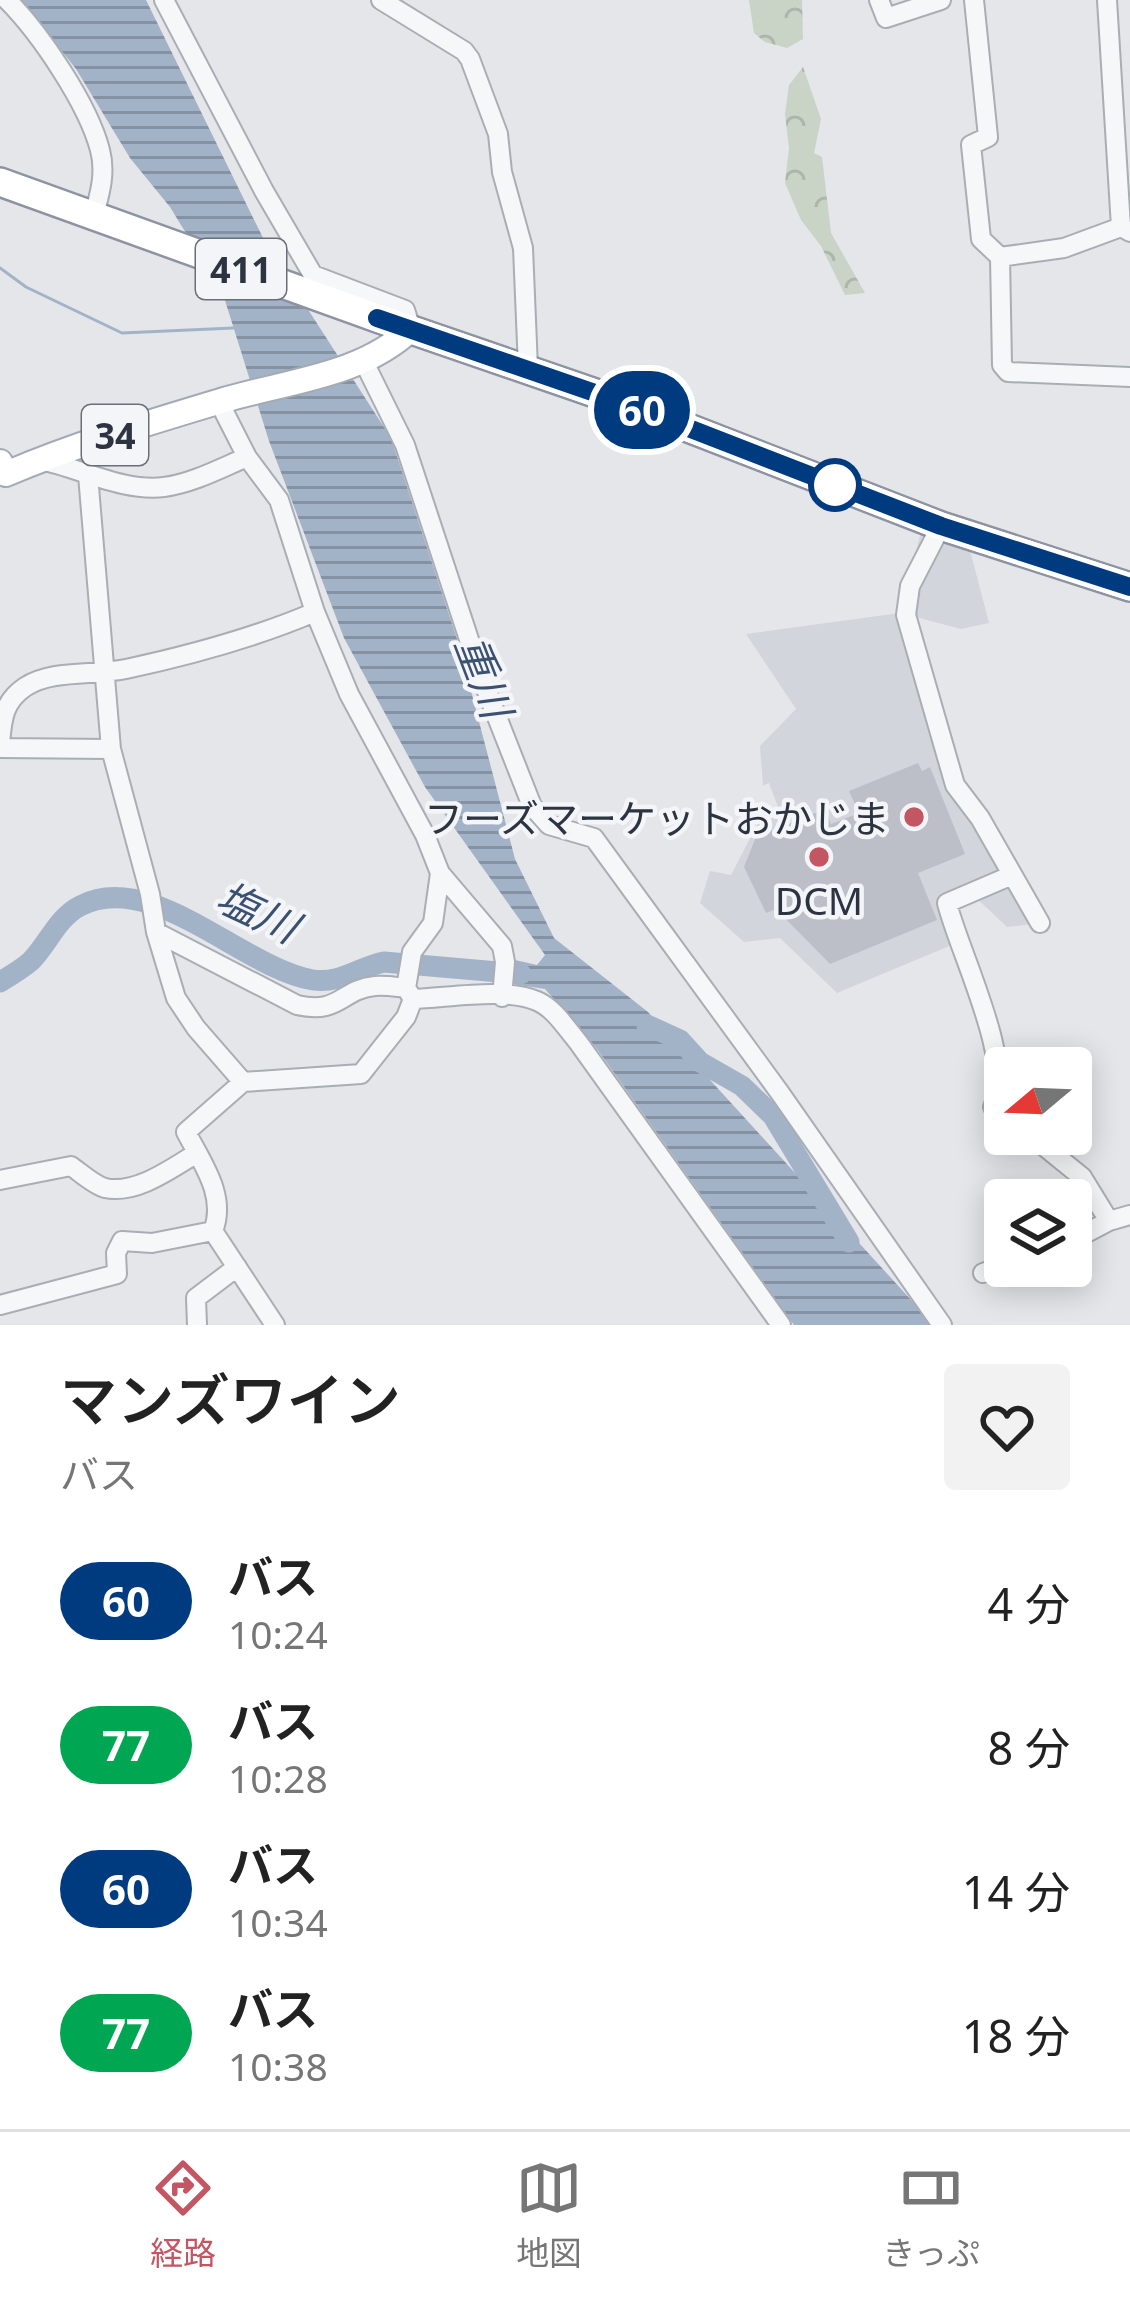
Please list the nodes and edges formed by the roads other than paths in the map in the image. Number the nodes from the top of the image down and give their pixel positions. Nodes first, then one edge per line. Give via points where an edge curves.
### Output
1 (7, 0) edge
2 (164, 0) edge
3 (381, 0) edge
4 (879, 0) edge
5 (941, 0) edge
6 (974, 0) edge
7 (1107, 0) edge
8 (0, 182) edge
9 (99, 217) junction
10 (1125, 230) edge
11 (1000, 257) junction
12 (412, 329) junction
13 (364, 362) junction
14 (528, 368) junction
15 (1130, 377) edge
16 (223, 401) junction
17 (248, 457) junction
18 (39, 460) junction
19 (2, 470) edge
20 (88, 475) junction
21 (941, 526) junction
22 (1130, 587) edge
23 (315, 611) junction
24 (106, 672) junction
25 (1, 711) edge
26 (0, 746) edge
27 (111, 749) junction
28 (440, 872) junction
29 (1010, 876) junction
30 (1040, 922) dead end
31 (156, 932) junction
32 (410, 994) junction
33 (502, 997) junction
34 (993, 1047) edge
35 (243, 1082) junction
36 (197, 1153) junction
37 (1054, 1155) edge
38 (0, 1180) edge
39 (1130, 1215) edge
40 (1108, 1221) junction
41 (213, 1231) junction
42 (1092, 1233) edge
43 (237, 1267) junction
44 (0, 1305) edge
45 (197, 1325) edge
46 (275, 1325) edge
47 (781, 1325) edge
48 (943, 1325) edge

1 - 9 street via 85,112 101,153
2 - 12 street via 313,275 405,310
3 - 14 street via 470,59 498,134 523,248
4 - 5 street via 886,18
6 - 11 street via 988,137 971,145 982,239
7 - 10 street
8 - 9 highway, 411
9 - 12 highway, 411
10 - 11 street
11 - 15 street via 1008,372
12 - 13 main road, 34
12 - 14 highway, 411
13 - 16 main road, 34
13 - 48 street via 411,460 532,806 549,825 594,838
14 - 21 highway, 411
16 - 17 street
16 - 18 main road, 34
17 - 20 street via 164,487
17 - 23 street via 278,500
18 - 19 main road, 34
18 - 20 street
20 - 24 street
21 - 22 highway, 411
21 - 29 street via 910,586 906,615 955,785
23 - 24 street via 221,646
23 - 28 street
24 - 25 street via 45,678
24 - 27 street
25 - 26 street
26 - 27 street
27 - 31 street
28 - 32 street via 433,923 412,952
28 - 33 street via 502,946
29 - 30 street
29 - 34 street via 947,903
31 - 32 street via 297,1005 336,1005 369,987
31 - 35 street via 176,998
32 - 33 street
32 - 35 street via 406,1017 361,1074
33 - 47 street via 534,1000 578,1042
35 - 36 street via 186,1132
36 - 38 street via 125,1187 103,1188 71,1166
36 - 41 street via 219,1215
37 - 40 street via 1082,1177
39 - 40 street
40 - 42 street
41 - 43 street
41 - 44 street via 122,1241 117,1274
43 - 45 street via 196,1298
43 - 46 street

